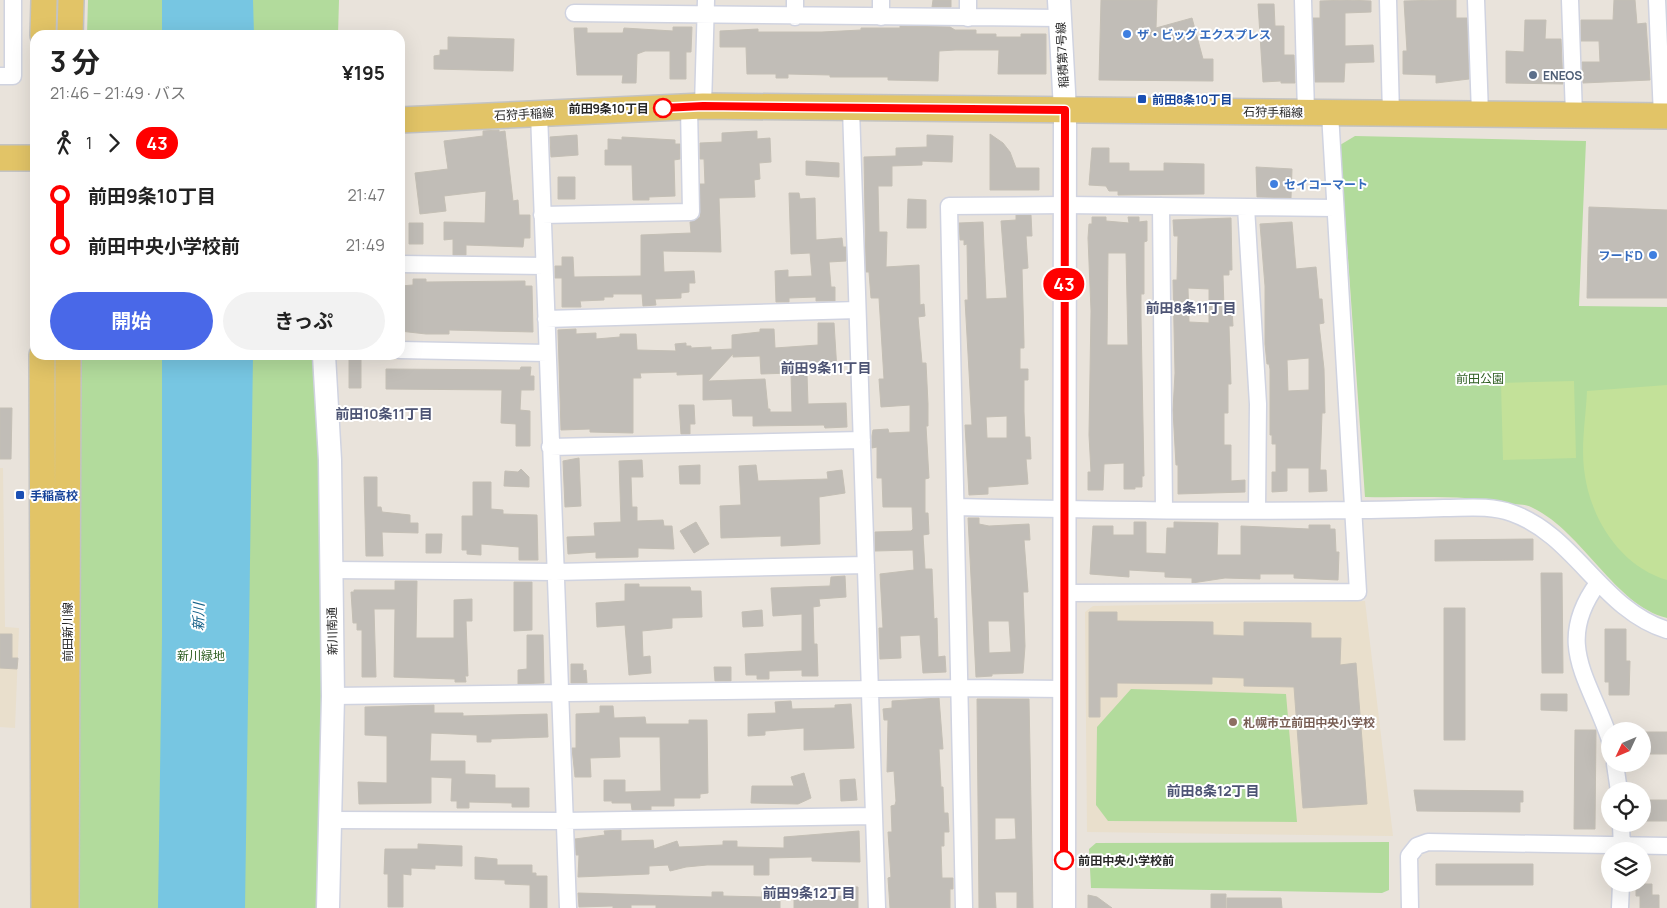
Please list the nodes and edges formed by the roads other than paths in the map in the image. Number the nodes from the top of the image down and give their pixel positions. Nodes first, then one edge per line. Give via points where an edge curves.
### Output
1 (13, 0) edge
2 (44, 0) edge
3 (71, 0) edge
4 (795, 0) edge
5 (881, 0) edge
6 (968, 0) edge
7 (1303, 0) edge
8 (1388, 0) edge
9 (1476, 0) edge
10 (1570, 0) edge
11 (1658, 0) edge
12 (614, 7) edge
13 (706, 7) edge
14 (1060, 9) edge
15 (574, 13) dead end
16 (795, 17) junction
17 (880, 17) junction
18 (968, 18) junction
19 (43, 30) edge
20 (70, 30) edge
21 (0, 76) edge
22 (696, 106) junction
23 (850, 108) junction
24 (1065, 110) junction
25 (539, 113) junction
26 (1318, 113) junction
27 (1391, 114) junction
28 (1480, 114) junction
29 (1574, 116) junction
30 (1664, 116) edge
31 (405, 120) edge
32 (0, 158) edge
33 (30, 158) edge
34 (1064, 205) junction
35 (1161, 206) junction
36 (1246, 207) junction
37 (1335, 208) junction
38 (542, 214) junction
39 (405, 264) edge
40 (544, 266) junction
41 (857, 310) junction
42 (546, 319) junction
43 (405, 350) edge
44 (547, 353) junction
45 (42, 360) edge
46 (68, 360) edge
47 (324, 360) edge
48 (862, 440) junction
49 (550, 447) junction
50 (956, 507) junction
51 (1064, 509) junction
52 (1164, 510) junction
53 (1257, 510) junction
54 (1352, 510) junction
55 (866, 565) junction
56 (331, 570) junction
57 (555, 572) junction
58 (1598, 583) junction
59 (1064, 593) junction
60 (1667, 630) edge
61 (959, 688) junction
62 (870, 690) junction
63 (1064, 690) junction
64 (559, 693) junction
65 (333, 696) junction
66 (1604, 722) edge
67 (874, 816) junction
68 (329, 820) junction
69 (564, 820) junction
70 (1667, 846) edge
71 (1601, 847) edge
72 (1651, 847) edge
73 (1621, 892) edge
74 (44, 908) edge
75 (66, 908) edge
76 (328, 908) edge
77 (568, 908) edge
78 (877, 908) edge
79 (964, 908) edge
80 (1064, 908) edge
81 (1410, 908) edge
82 (1620, 908) edge

1 - 21 street via 13,76
2 - 19 main road
3 - 20 main road
4 - 16 street
5 - 17 street
6 - 18 street
7 - 26 street
8 - 27 street
9 - 28 street
10 - 29 street
11 - 30 street
12 - 13 street
12 - 15 street
13 - 16 street
13 - 22 street
14 - 18 street
14 - 24 street, 稲積第7号線
16 - 17 street
17 - 18 street
22 - 23 main road, 石狩手稲線
22 - 25 main road, 石狩手稲線
22 - 38 street via 691,212
23 - 24 main road, 石狩手稲線
23 - 41 street
24 - 26 main road, 石狩手稲線
24 - 34 street, 稲積第7号線
25 - 31 main road, 石狩手稲線
25 - 38 street
26 - 27 main road, 石狩手稲線
26 - 37 street
27 - 28 main road, 石狩手稲線
28 - 29 main road, 石狩手稲線
29 - 30 main road, 石狩手稲線
32 - 33 main road
34 - 35 street
34 - 50 street via 949,206
34 - 51 street, 稲積第7号線
35 - 36 street
35 - 52 street
36 - 37 street
36 - 53 street via 1258,404
37 - 54 street
38 - 40 street
39 - 40 street
40 - 42 street
41 - 42 street
41 - 48 street
42 - 44 street
43 - 44 street
44 - 49 street
45 - 74 main road, 前田新川線
46 - 75 main road, 前田新川線
47 - 56 street, 新川南通 via 330,460
48 - 49 street
48 - 55 street
49 - 57 street
50 - 51 street
50 - 61 street
51 - 52 street
51 - 59 street, 稲積第7号線
52 - 53 street
53 - 54 street
54 - 58 street via 1485,507 1511,512 1538,525 1562,544
54 - 59 street via 1358,592
55 - 57 street
55 - 62 street
56 - 57 street
56 - 65 street, 新川南通
57 - 64 street
58 - 60 street via 1643,620
58 - 66 street via 1588,596 1575,633 1578,661
59 - 63 street, 稲積第7号線
61 - 62 street
61 - 63 street
61 - 79 street
62 - 64 street
62 - 67 street
63 - 80 street, 稲積第7号線
64 - 65 street
64 - 69 street
65 - 68 street, 新川南通
67 - 69 street
67 - 78 street
68 - 69 street
68 - 76 street, 新川南通
69 - 77 street
70 - 72 street
71 - 81 street via 1428,842 1417,846 1409,856
73 - 82 street

